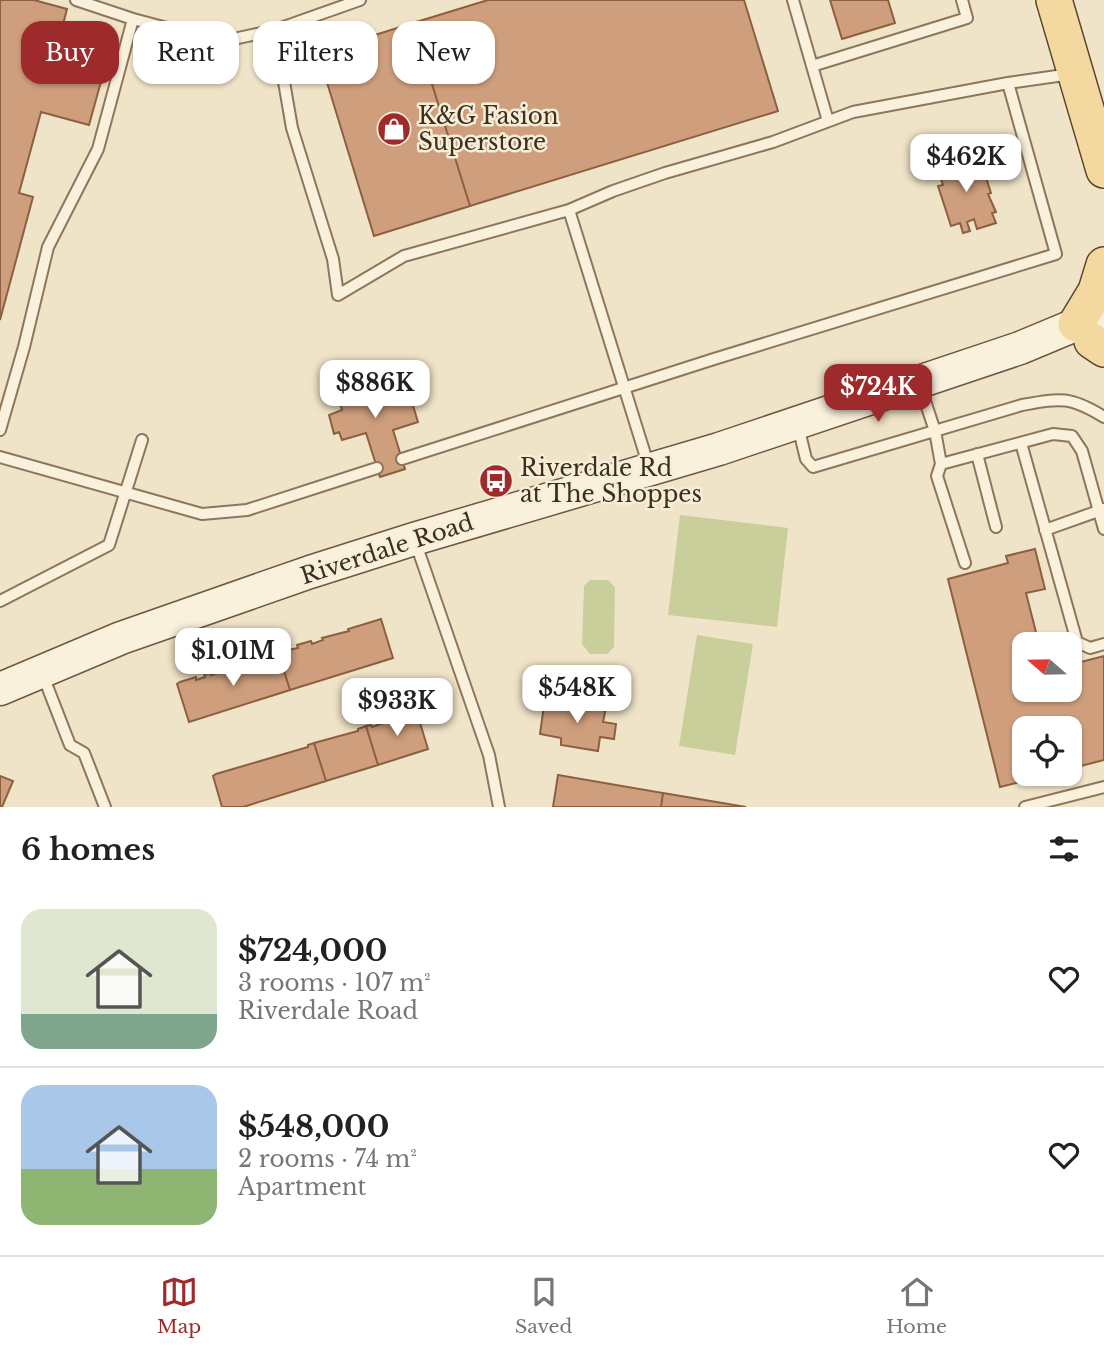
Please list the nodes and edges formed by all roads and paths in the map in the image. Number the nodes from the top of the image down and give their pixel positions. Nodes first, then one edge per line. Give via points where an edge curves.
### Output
1 (76, 0) edge
2 (360, 0) edge
3 (793, 0) edge
4 (962, 0) edge
5 (1054, 0) edge
6 (133, 19) junction
7 (300, 21) edge
8 (253, 35) edge
9 (812, 66) junction
10 (1075, 73) junction
11 (1008, 83) junction
12 (284, 84) edge
13 (828, 121) junction
14 (1104, 170) edge
15 (569, 210) junction
16 (1104, 265) edge
17 (1096, 333) edge
18 (919, 383) junction
19 (624, 388) junction
20 (1104, 417) edge
21 (797, 423) junction
22 (0, 430) edge
23 (935, 431) junction
24 (142, 440) dead end
25 (1021, 443) junction
26 (977, 454) junction
27 (0, 457) edge
28 (402, 459) dead end
29 (942, 464) junction
30 (377, 468) dead end
31 (650, 469) junction
32 (126, 493) junction
33 (1102, 510) edge
34 (996, 527) dead end
35 (1104, 528) edge
36 (1045, 530) junction
37 (414, 538) junction
38 (965, 563) dead end
39 (0, 601) edge
40 (1104, 643) edge
41 (41, 671) junction
42 (0, 689) edge
43 (1104, 788) edge
44 (105, 807) edge
45 (499, 807) edge
46 (1025, 807) edge

1 - 6 lane
2 - 7 lane
3 - 9 lane
4 - 9 lane via 967,18
5 - 10 main road
6 - 8 lane via 220,42
6 - 22 lane via 98,149 47,247
9 - 13 lane
10 - 11 lane
10 - 14 main road
11 - 13 lane
11 - 19 lane via 1056,254
12 - 15 lane via 292,128 333,259 338,295 404,256
13 - 15 lane via 774,142 665,173
15 - 19 lane
16 - 17 main road via 1096,290
17 - 18 main road, Riverdale Road via 1020,348
18 - 21 main road, Riverdale Road
18 - 23 lane
19 - 28 lane
19 - 31 lane
20 - 23 lane via 1082,404 1058,398
21 - 23 lane via 806,459 813,467
21 - 31 main road, Riverdale Road
23 - 29 lane
24 - 32 lane
25 - 26 lane
25 - 33 lane via 1053,433 1072,436
25 - 36 lane
26 - 29 lane
26 - 34 lane
27 - 32 lane
29 - 38 lane via 937,476
30 - 32 lane via 247,510 202,514
31 - 37 main road, Riverdale Road
32 - 39 lane via 109,544
33 - 35 lane
33 - 36 lane
36 - 40 lane via 1077,642 1090,648
37 - 41 main road, Riverdale Road via 121,638
37 - 45 lane via 489,755
41 - 42 main road, Riverdale Road
41 - 44 lane via 71,745 84,753
43 - 46 lane

